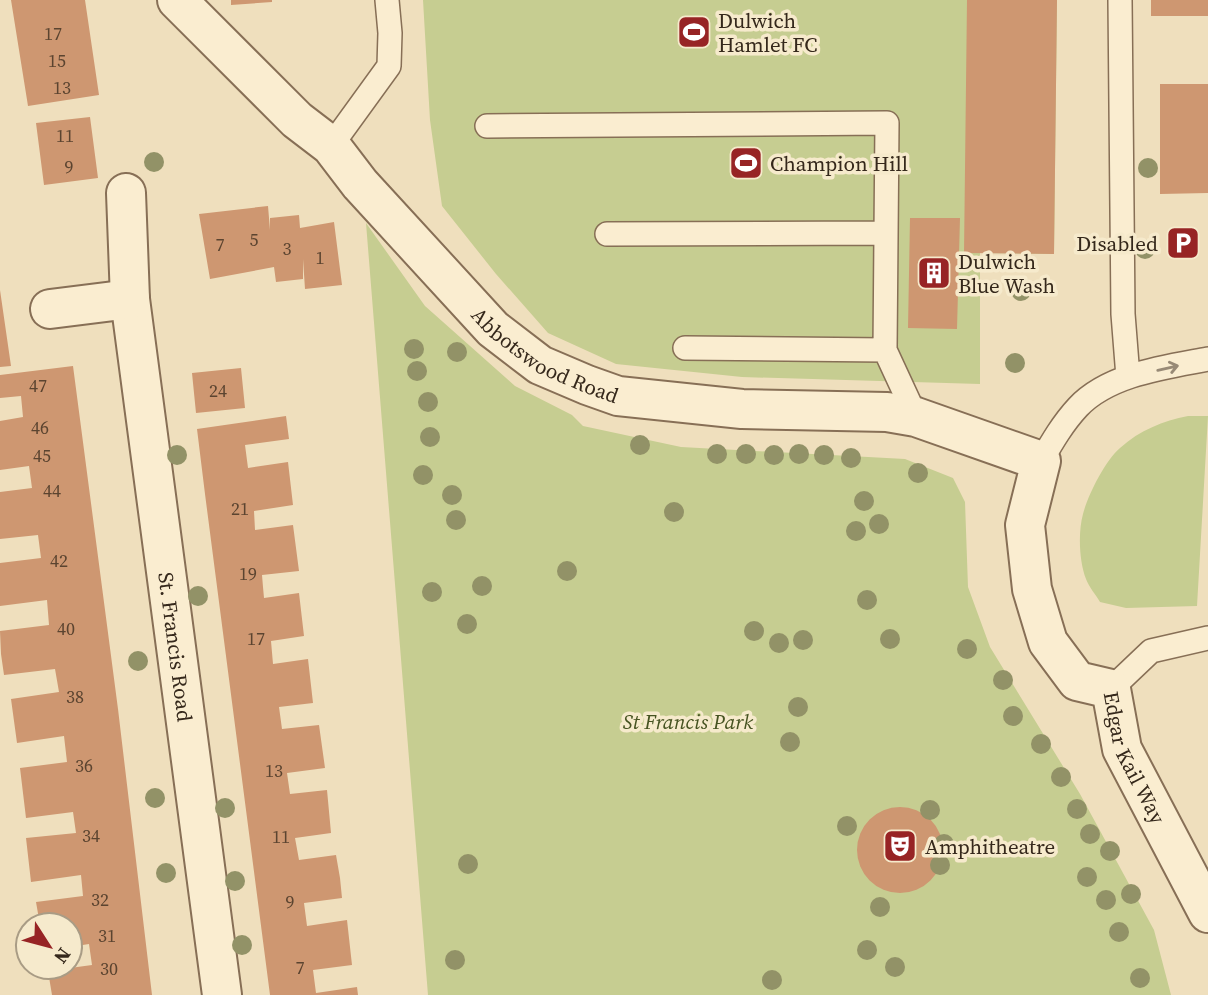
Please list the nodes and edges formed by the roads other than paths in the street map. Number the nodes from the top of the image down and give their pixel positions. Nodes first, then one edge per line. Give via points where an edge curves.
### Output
1 (177, 0) edge
2 (387, 0) edge
3 (1120, 0) edge
4 (486, 126) dead end
5 (331, 146) junction
6 (126, 193) dead end
7 (886, 233) junction
8 (607, 234) dead end
9 (130, 299) junction
10 (50, 309) dead end
11 (685, 348) dead end
12 (886, 350) junction
13 (1208, 359) edge
14 (1128, 377) junction
15 (916, 417) junction
16 (1041, 460) junction
17 (1208, 638) edge
18 (1111, 689) junction
19 (1208, 913) edge
20 (222, 995) edge

1 - 5 street, Abbotswood Road via 297,120
2 - 5 lane via 389,66
3 - 14 lane via 1123,314
4 - 7 lane via 887,123
5 - 15 street, Abbotswood Road via 493,329 540,365 618,396 742,409 887,412
6 - 9 street, St. Francis Road
7 - 8 lane
7 - 12 lane
9 - 10 street
9 - 20 street, St. Francis Road
11 - 12 lane
12 - 15 lane
14 -> 13 lane
14 - 16 lane via 1079,405
15 - 16 street, Abbotswood Road
16 - 18 street, Edgar Kail Way via 1025,525 1032,589 1048,642 1077,681
17 - 18 lane via 1151,650
18 - 19 street, Edgar Kail Way via 1122,749

